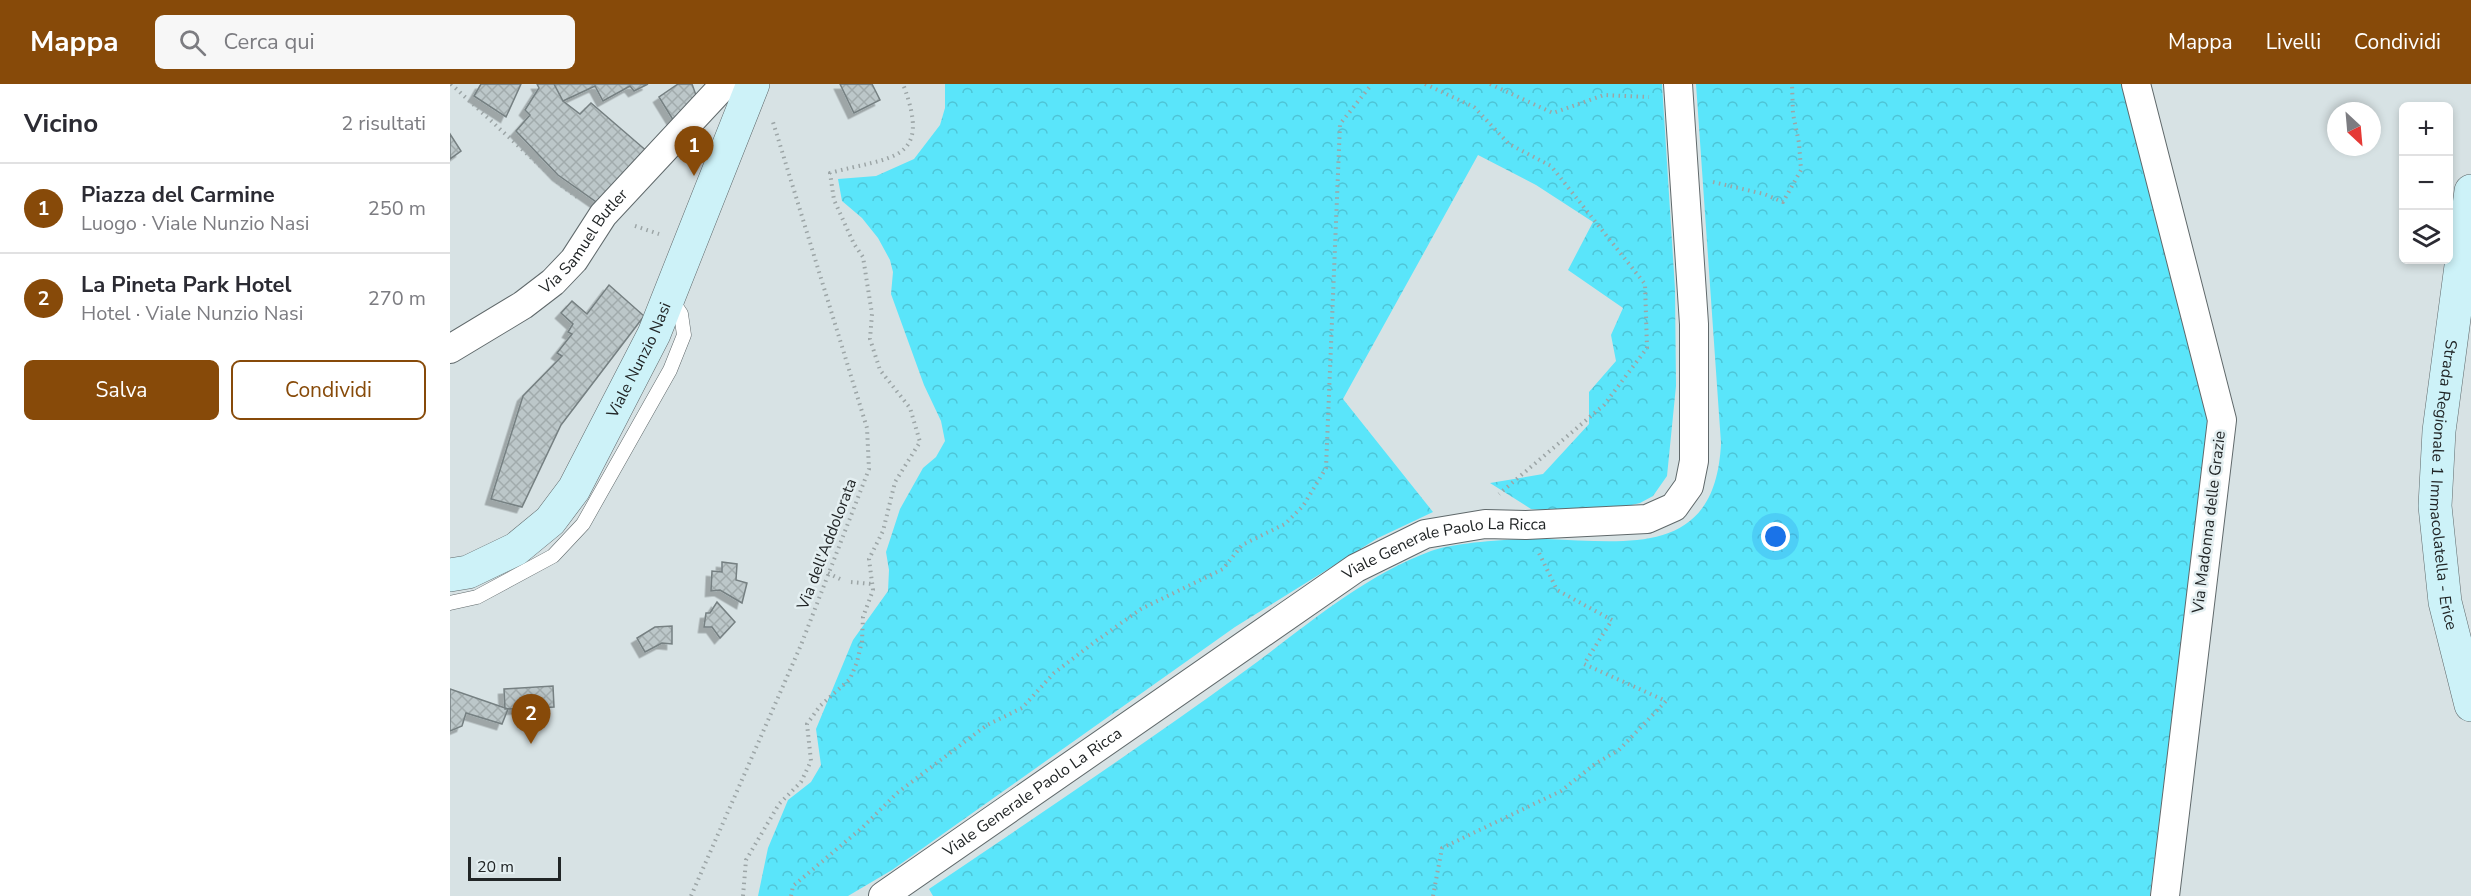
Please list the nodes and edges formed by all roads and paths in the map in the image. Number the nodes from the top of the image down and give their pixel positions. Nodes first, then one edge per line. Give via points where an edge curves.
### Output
1 (451, 84) edge
2 (903, 84) edge
3 (1372, 84) edge
4 (1425, 84) edge
5 (1490, 84) edge
6 (1792, 84) edge
7 (2136, 84) edge
8 (1679, 91) edge
9 (746, 95) edge
10 (1684, 177) junction
11 (2471, 191) edge
12 (603, 215) junction
13 (690, 245) junction
14 (669, 297) junction
15 (450, 349) edge
16 (1485, 524) junction
17 (1526, 525) junction
18 (828, 573) junction
19 (450, 575) edge
20 (840, 579) dead end
21 (851, 582) dead end
22 (872, 584) junction
23 (450, 603) edge
24 (2471, 705) edge
25 (691, 896) edge
26 (743, 896) edge
27 (791, 896) edge
28 (883, 896) edge
29 (1433, 896) edge
30 (2164, 896) edge

1 - 12 path via 562,187
2 - 22 path via 913,112 913,137 907,148 894,157 830,173 834,200 863,257 872,314 870,339 880,370 910,408 920,442 895,482 883,531 869,559
3 - 27 path via 1340,124 1326,468 1304,506 1286,524 1242,545 1223,569 1141,609 1096,641 1054,674 1022,708 987,725 897,793 793,886
4 - 16 path via 1474,107 1509,144 1551,166 1645,284 1647,348 1605,405 1492,501
5 - 8 path via 1553,113 1604,95
6 - 10 path via 1801,170 1783,202 1726,184
7 - 30 street, Via Madonna delle Grazie via 2222,420
8 - 10 street, Viale Generale Paolo La Ricca
9 - 12 street, Via Samuel Butler via 700,112
9 - 13 street, Viale Nunzio Nasi
9 - 18 path, Via dell'Addolorata via 867,428 869,469
10 - 17 street, Viale Generale Paolo La Ricca via 1694,324 1694,461 1689,486 1674,507 1647,519
11 - 24 street, Strada Regionale 1 Immacolatella - Erice via 2439,431 2435,506 2445,602
12 - 13 path
12 - 15 street, Via Samuel Butler via 574,260 553,282
13 - 14 street, Viale Nunzio Nasi
14 - 19 street, Viale Nunzio Nasi via 574,489 550,521 516,549 468,572
14 - 23 lane via 681,314 684,335 670,370 583,524 553,556 477,597
16 - 17 street, Viale Generale Paolo La Ricca
16 - 28 street, Viale Generale Paolo La Ricca via 1425,534 1356,568
17 - 29 path via 1557,591 1612,620 1584,664 1666,701 1619,750 1561,791 1442,848
18 - 20 path
18 - 25 path, Via dell'Addolorata via 801,645
21 - 22 path
22 - 26 path via 863,617 862,641 850,679 820,706 807,724 811,761 801,782 779,804 746,860

